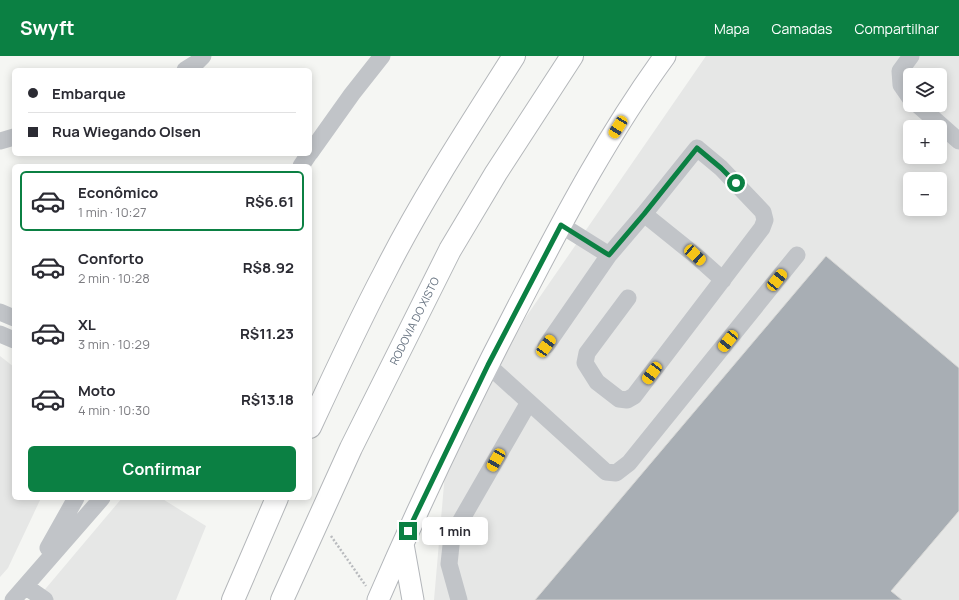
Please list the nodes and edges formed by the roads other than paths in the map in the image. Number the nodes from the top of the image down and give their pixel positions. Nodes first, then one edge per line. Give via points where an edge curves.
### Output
1 (382, 56) edge
2 (514, 56) edge
3 (572, 56) edge
4 (665, 56) edge
5 (911, 56) edge
6 (903, 87) edge
7 (926, 112) edge
8 (12, 138) edge
9 (0, 141) edge
10 (959, 141) edge
11 (312, 151) edge
12 (644, 214) junction
13 (561, 225) junction
14 (609, 255) junction
15 (797, 255) dead end
16 (723, 280) junction
17 (628, 298) dead end
18 (0, 312) edge
19 (12, 317) edge
20 (0, 334) edge
21 (12, 339) edge
22 (546, 346) dead end
23 (488, 365) junction
24 (529, 402) junction
25 (312, 423) edge
26 (75, 500) edge
27 (100, 500) edge
28 (276, 500) edge
29 (403, 544) junction
30 (25, 586) junction
31 (372, 594) edge
32 (13, 600) edge
33 (45, 600) edge
34 (233, 600) edge
35 (282, 600) edge
36 (413, 600) edge
37 (459, 600) edge

1 - 11 street
2 - 25 highway via 385,271
3 - 35 highway, RODOVIA DO XISTO via 450,250 351,448
4 - 13 main road via 626,115
5 - 6 street via 900,71
7 - 10 street
8 - 9 street
12 - 14 street
12 - 16 street
12 - 16 street via 697,148 721,168 763,212 765,220 762,228
13 - 14 street
13 - 23 main road
14 - 22 street
15 - 24 street via 629,463 616,473 606,472
16 - 17 street via 634,396 627,400 619,399 597,382 585,363 587,353
18 - 19 street
20 - 21 street
23 - 24 street
23 - 29 main road
24 - 37 street via 452,536 449,564
26 - 30 street
27 - 30 street
28 - 34 highway
29 - 31 main road
29 - 36 main road
30 - 32 street
30 - 33 street

